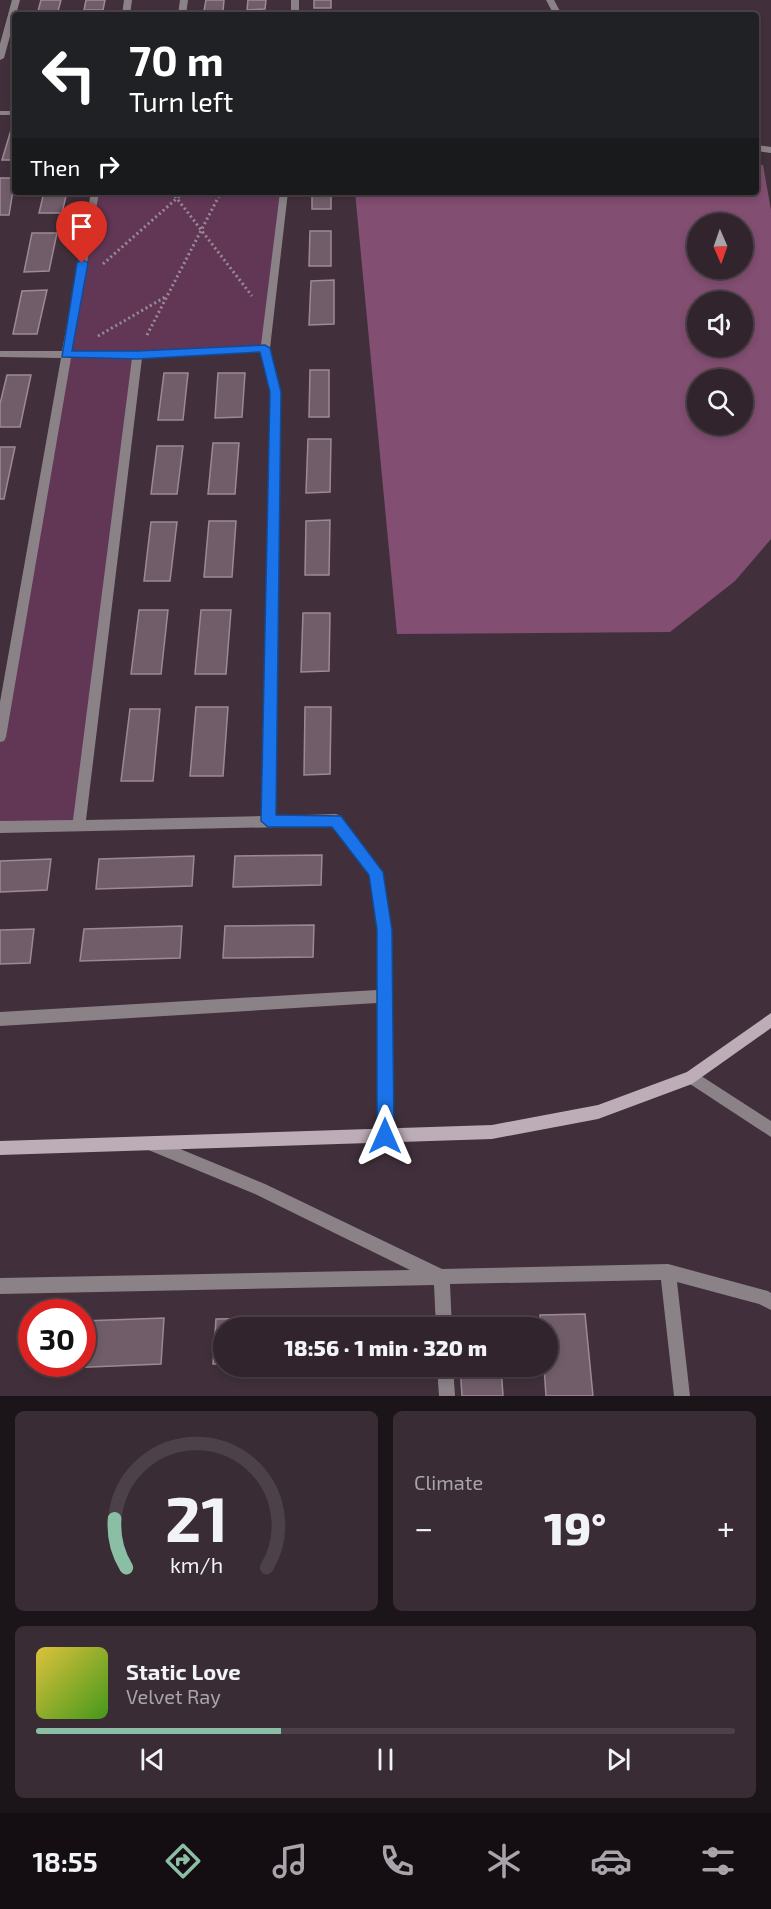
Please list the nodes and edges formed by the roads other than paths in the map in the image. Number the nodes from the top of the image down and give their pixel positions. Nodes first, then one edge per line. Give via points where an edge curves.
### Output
1 (12, 14) edge
2 (0, 58) edge
3 (94, 195) edge
4 (284, 195) edge
5 (265, 348) junction
6 (0, 354) edge
7 (66, 354) junction
8 (137, 355) junction
9 (0, 738) edge
10 (268, 821) junction
11 (79, 825) junction
12 (0, 827) edge
13 (385, 996) junction
14 (0, 1019) edge
15 (771, 1020) edge
16 (692, 1077) junction
17 (771, 1130) edge
18 (385, 1136) junction
19 (148, 1143) junction
20 (0, 1148) edge
21 (668, 1272) junction
22 (442, 1277) junction
23 (0, 1286) edge
24 (771, 1302) edge
25 (444, 1317) edge
26 (446, 1377) edge
27 (447, 1396) edge
28 (682, 1396) edge

1 - 2 street
3 - 7 street
4 - 5 street
5 - 8 street
5 - 10 street via 275,392
6 - 7 street
7 - 8 street
7 - 9 street
8 - 11 street
10 - 11 street
10 - 13 street via 336,820 376,872 384,930
11 - 12 street
13 - 14 street
13 - 18 street
15 - 16 street
16 - 17 street
16 - 18 street via 598,1112 492,1132
18 - 19 street
19 - 20 street
19 - 22 street via 260,1189
21 - 22 street
21 - 24 street
21 - 28 street
22 - 23 street
22 - 25 street
26 - 27 street

